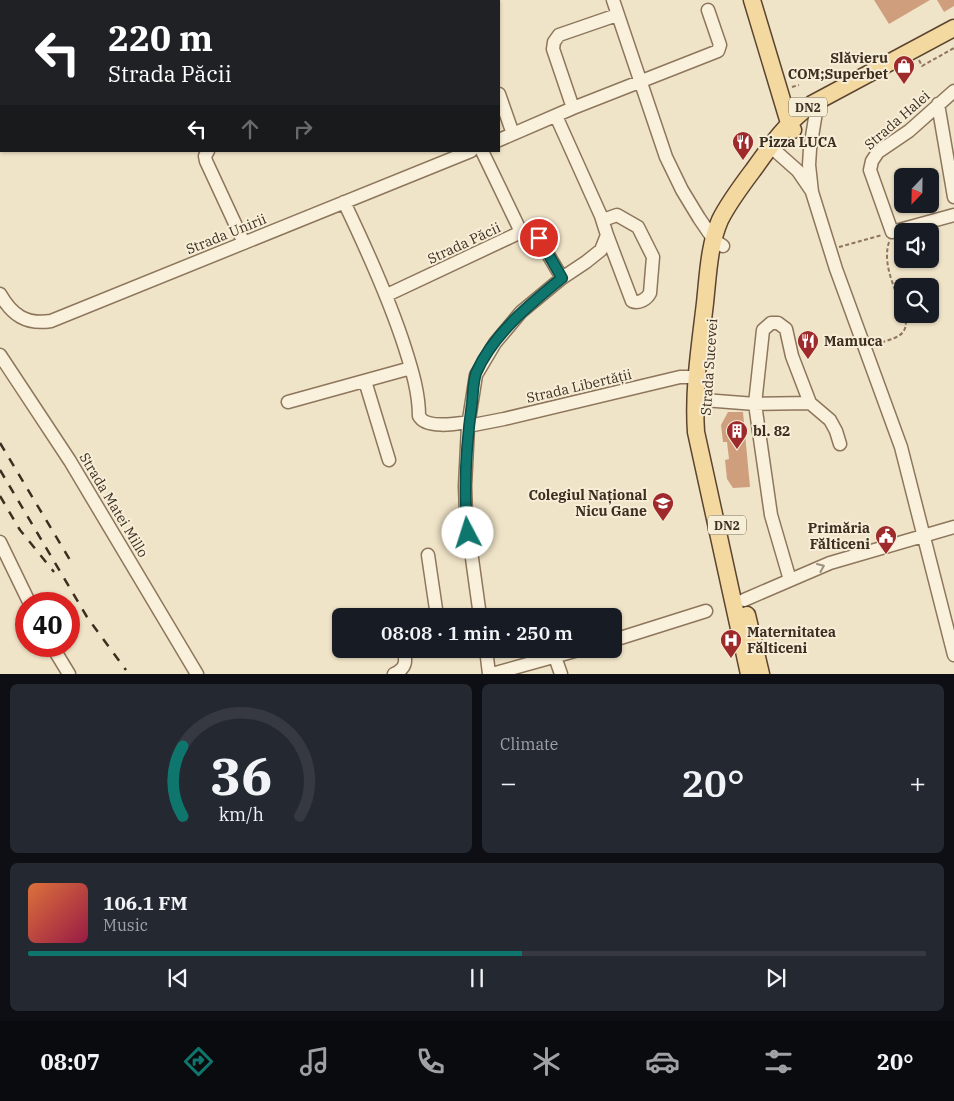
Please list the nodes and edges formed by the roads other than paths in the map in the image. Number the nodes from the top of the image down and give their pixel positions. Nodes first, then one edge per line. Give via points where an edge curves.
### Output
1 (752, 0) edge
2 (616, 4) edge
3 (708, 10) dead end
4 (954, 28) edge
5 (954, 37) edge
6 (640, 82) junction
7 (954, 91) edge
8 (500, 97) edge
9 (938, 104) junction
10 (573, 108) junction
11 (814, 108) junction
12 (556, 116) junction
13 (792, 126) junction
14 (513, 134) junction
15 (500, 140) edge
16 (774, 149) junction
17 (469, 152) edge
18 (482, 152) edge
19 (205, 153) edge
20 (812, 192) junction
21 (954, 197) edge
22 (344, 202) junction
23 (954, 215) edge
24 (603, 220) junction
25 (521, 232) junction
26 (607, 235) junction
27 (244, 243) junction
28 (718, 243) junction
29 (562, 278) junction
30 (0, 294) edge
31 (387, 295) junction
32 (0, 355) edge
33 (411, 368) junction
34 (696, 377) junction
35 (365, 381) junction
36 (704, 400) junction
37 (288, 402) dead end
38 (810, 403) junction
39 (755, 404) junction
40 (469, 424) junction
41 (840, 444) dead end
42 (390, 460) dead end
43 (954, 527) edge
44 (923, 536) junction
45 (0, 542) edge
46 (428, 554) dead end
47 (790, 580) junction
48 (24, 592) edge
49 (744, 600) junction
50 (436, 608) edge
51 (479, 608) edge
52 (706, 611) dead end
53 (622, 637) edge
54 (751, 654) junction
55 (954, 655) edge
56 (59, 657) edge
57 (405, 658) edge
58 (488, 658) edge
59 (551, 658) edge
60 (555, 658) edge
61 (69, 674) edge
62 (197, 674) edge
63 (394, 674) edge
64 (491, 674) edge
65 (561, 674) edge
66 (749, 674) edge
67 (762, 674) edge

1 - 13 main road
2 - 6 street
2 - 10 street via 559,35 554,42 553,50
3 - 6 street via 719,50
4 - 11 main road, DN2
5 - 11 main road, DN2
6 - 10 street
6 - 28 street via 666,157 690,204
7 - 9 street, Strada Halei
8 - 14 street
9 - 21 street
9 - 23 street, Strada Halei via 909,131 878,152 870,170 892,232
10 - 12 street
11 - 13 main road, DN2
11 - 20 street via 810,157
12 - 14 street
12 - 24 street
13 - 16 main road, DN2
14 - 15 street
16 - 20 street via 798,171
16 - 28 main road, DN2 via 721,219
17 - 22 street, Strada Unirii
18 - 25 street
19 - 27 street
20 - 44 street via 901,446
22 - 27 street, Strada Unirii
22 - 31 street
24 - 26 street
24 - 26 street via 617,215 638,227 653,257 648,298 632,301
25 - 29 street, Strada Păcii via 530,232 539,238
25 - 31 street, Strada Păcii
26 - 29 street via 601,250
27 - 30 street, Strada Unirii via 51,322 39,323 15,314
28 - 34 main road, Strada Sucevei / DN2
28 - 36 main road, Strada Sucevei / DN2
29 - 40 street via 521,312 485,358 476,375
31 - 33 street
32 - 62 street, Strada Matei Millo via 70,461
33 - 35 street
33 - 40 street via 421,420 434,424
34 - 40 street, Strada Libertății
34 - 54 main road, Strada Sucevei / DN2 via 696,432
35 - 37 street
35 - 42 street
36 - 39 street
36 - 49 main road, Strada Sucevei / DN2 via 706,430
38 - 39 street
38 - 39 street via 792,356 786,329 774,323 764,330
38 - 41 street via 830,420
39 - 47 street via 771,515
40 - 51 street via 466,515
43 - 44 street
47 -> 44 street via 830,563
44 - 55 street
45 - 48 street
46 - 50 street
47 - 49 street
49 - 54 main road, Strada Sucevei / DN2
52 - 53 street
54 - 66 main road, Strada Sucevei / DN2
54 - 67 main road, Strada Sucevei / DN2
56 - 61 street
57 - 63 street via 404,667
58 - 64 street
59 - 64 street
60 - 65 street

